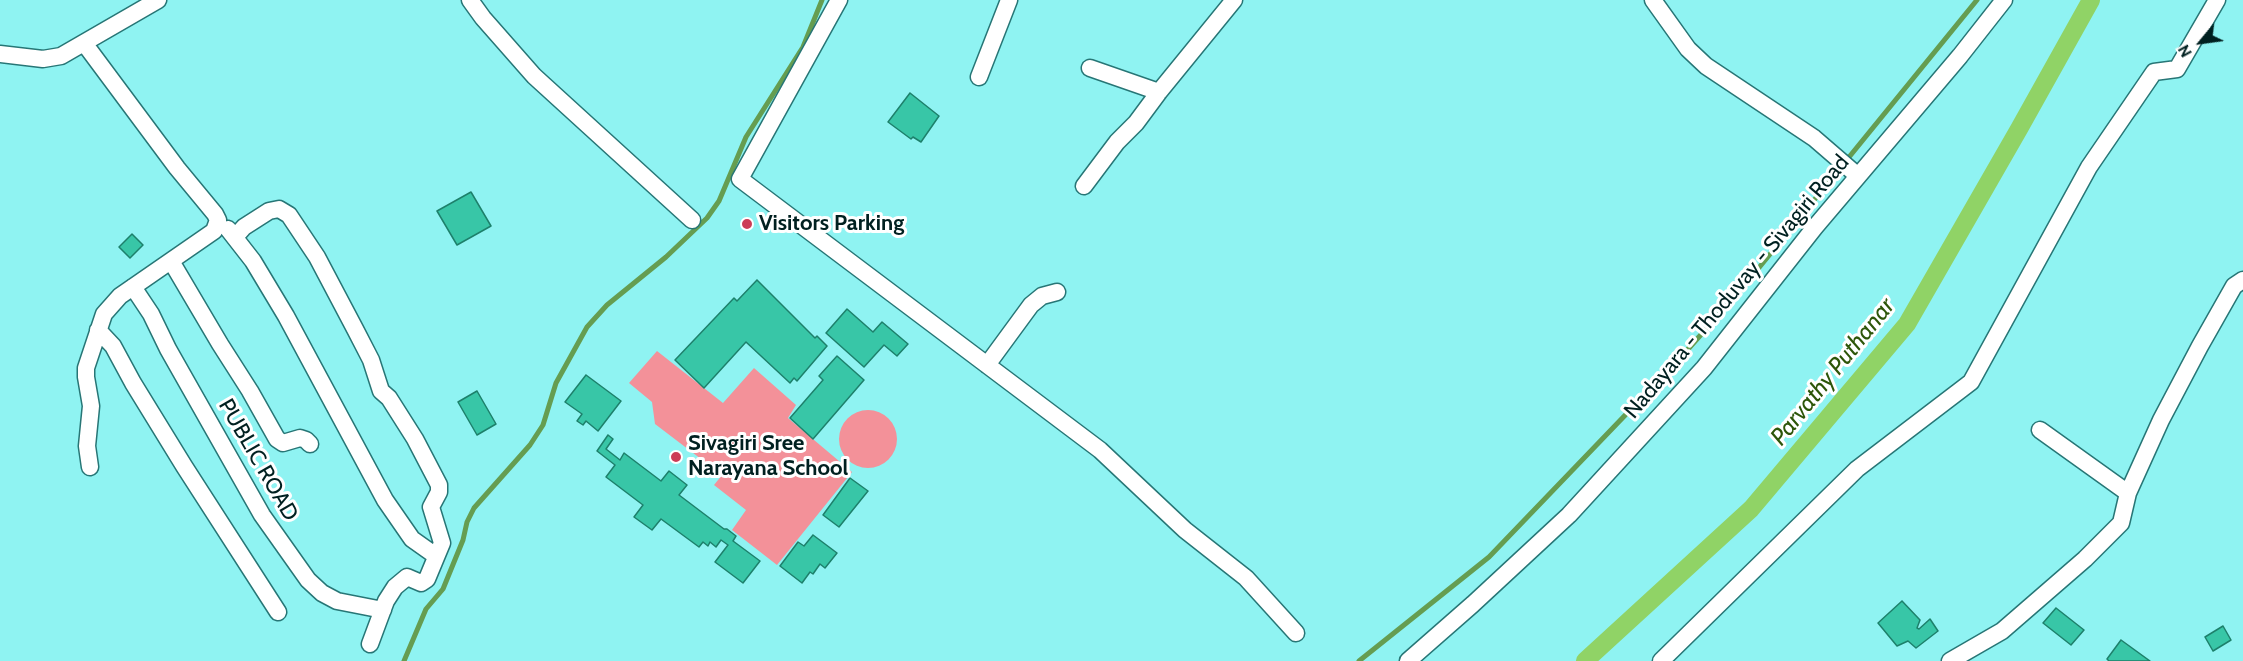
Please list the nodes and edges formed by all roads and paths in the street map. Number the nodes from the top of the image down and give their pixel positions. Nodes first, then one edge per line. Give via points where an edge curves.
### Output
1 (158, 0) edge
2 (470, 0) edge
3 (840, 0) edge
4 (1009, 0) edge
5 (1234, 0) edge
6 (1653, 0) edge
7 (2004, 0) edge
8 (2217, 0) edge
9 (84, 43) junction
10 (0, 54) edge
11 (1090, 68) dead end
12 (979, 77) dead end
13 (1159, 92) junction
14 (1858, 176) junction
15 (1084, 186) dead end
16 (692, 220) dead end
17 (217, 222) junction
18 (236, 236) junction
19 (171, 261) junction
20 (2243, 280) edge
21 (133, 287) junction
22 (1057, 292) dead end
23 (98, 330) junction
24 (987, 365) junction
25 (2040, 430) dead end
26 (310, 444) dead end
27 (90, 467) dead end
28 (2128, 493) junction
29 (436, 556) junction
30 (383, 610) junction
31 (278, 612) dead end
32 (1296, 633) dead end
33 (370, 644) dead end
34 (1408, 661) edge
35 (1661, 661) edge
36 (1950, 661) edge

1 - 9 street
2 - 16 street via 534,76
3 - 24 street via 740,178
4 - 12 street
5 - 13 street
6 - 14 street via 1688,49 1706,66 1814,138
7 - 14 street, Nadayara - Thoduvay - Sivagiri Road
8 - 35 street via 2177,69 2154,72 2089,167 1971,382 1857,470
9 - 10 street via 61,56 44,59
9 - 17 street via 215,214
11 - 13 street
13 - 15 street
14 - 34 street, Nadayara - Thoduvay - Sivagiri Road via 1665,412 1569,515
17 - 18 street
17 - 19 street via 214,231
18 - 29 street via 286,316 385,500 412,539
18 - 29 street via 256,218 279,209 289,215 317,257 371,360 381,391 410,431 439,483 431,507 441,540
19 - 21 street
19 - 26 street via 277,440 283,443 302,438
20 - 28 street via 2234,286 2200,346
21 - 23 street via 109,307
21 - 30 street, PUBLIC ROAD via 262,515 308,580 337,601
22 - 24 street via 1042,296 1031,305
23 - 27 street via 86,368 92,406 87,446
23 - 31 street via 114,346 178,457
24 - 32 street via 1100,450 1185,530 1246,578
25 - 28 street
28 - 36 street via 2121,523 2085,558 2002,631
29 - 30 street via 426,581 403,579 390,592
30 - 33 street

